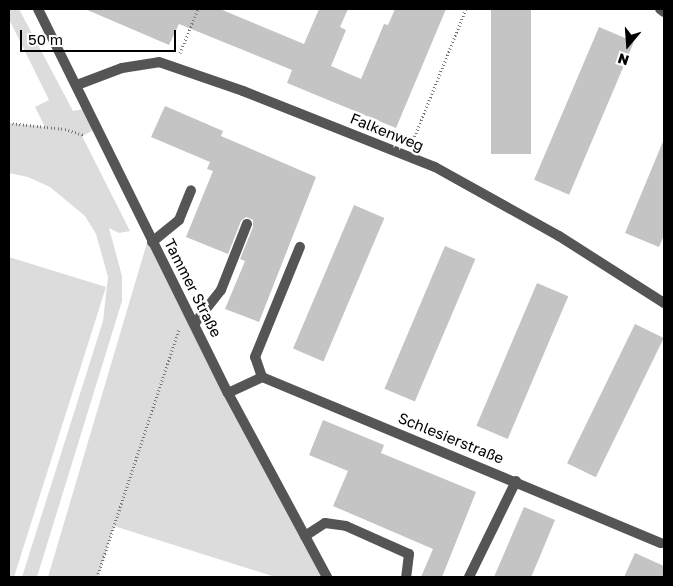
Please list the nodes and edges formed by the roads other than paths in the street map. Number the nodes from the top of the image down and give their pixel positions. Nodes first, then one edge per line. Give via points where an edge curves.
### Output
1 (38, 9) edge
2 (660, 9) edge
3 (664, 12) edge
4 (77, 85) junction
5 (191, 190) dead end
6 (247, 224) dead end
7 (152, 242) junction
8 (300, 247) dead end
9 (664, 302) edge
10 (196, 323) junction
11 (262, 377) junction
12 (228, 392) junction
13 (516, 480) junction
14 (305, 536) junction
15 (662, 543) dead end
16 (327, 577) edge
17 (406, 577) edge
18 (469, 577) edge

1 - 4 street, Tammer Straße
2 - 3 street
4 - 7 street, Tammer Straße
4 - 9 street, Falkenweg via 143,63 160,62 174,67 434,167 559,236
5 - 7 street via 179,220
6 - 10 street via 221,290
7 - 10 street, Tammer Straße
8 - 11 street via 255,357
10 - 12 street, Tammer Straße
11 - 12 street
11 - 13 street, Schlesierstraße
12 - 14 street, Tammer Straße
13 - 15 street, Schlesierstraße
13 - 18 street
14 - 16 street, Tammer Straße
14 - 17 street via 325,523 346,526 409,554

